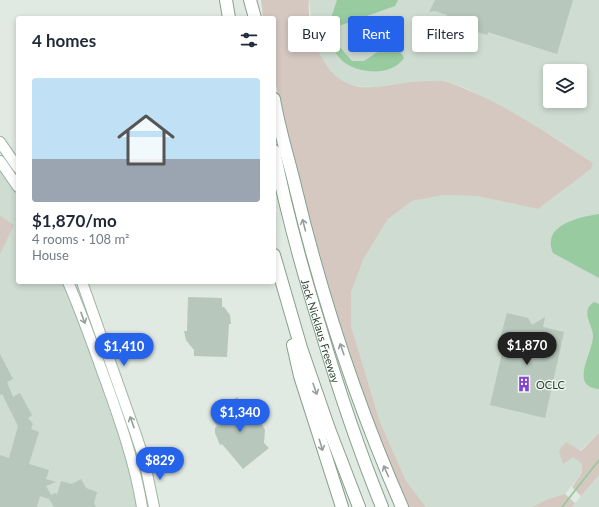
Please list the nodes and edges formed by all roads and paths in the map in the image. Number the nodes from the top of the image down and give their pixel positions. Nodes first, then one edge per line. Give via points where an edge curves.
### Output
1 (226, 0) edge
2 (249, 0) edge
3 (229, 16) edge
4 (251, 16) edge
5 (254, 16) edge
6 (276, 107) edge
7 (0, 142) edge
8 (0, 161) edge
9 (276, 162) edge
10 (16, 165) edge
11 (16, 184) edge
12 (276, 263) edge
13 (276, 265) edge
14 (69, 284) edge
15 (83, 284) edge
16 (142, 507) edge
17 (154, 507) edge
18 (342, 507) edge
19 (359, 507) edge
20 (382, 507) edge
21 (402, 507) edge

1 - 3 highway
2 - 4 highway
2 - 5 highway
21 -> 6 highway via 379,455 332,320 309,245
7 - 10 main road
8 - 11 main road
9 - 20 highway, Jack Nicklaus Freeway via 305,278 337,384
12 -> 19 highway, Jack Nicklaus Freeway via 328,430
13 -> 18 highway via 300,376
14 -> 16 main road via 125,435
17 -> 15 main road via 144,459

